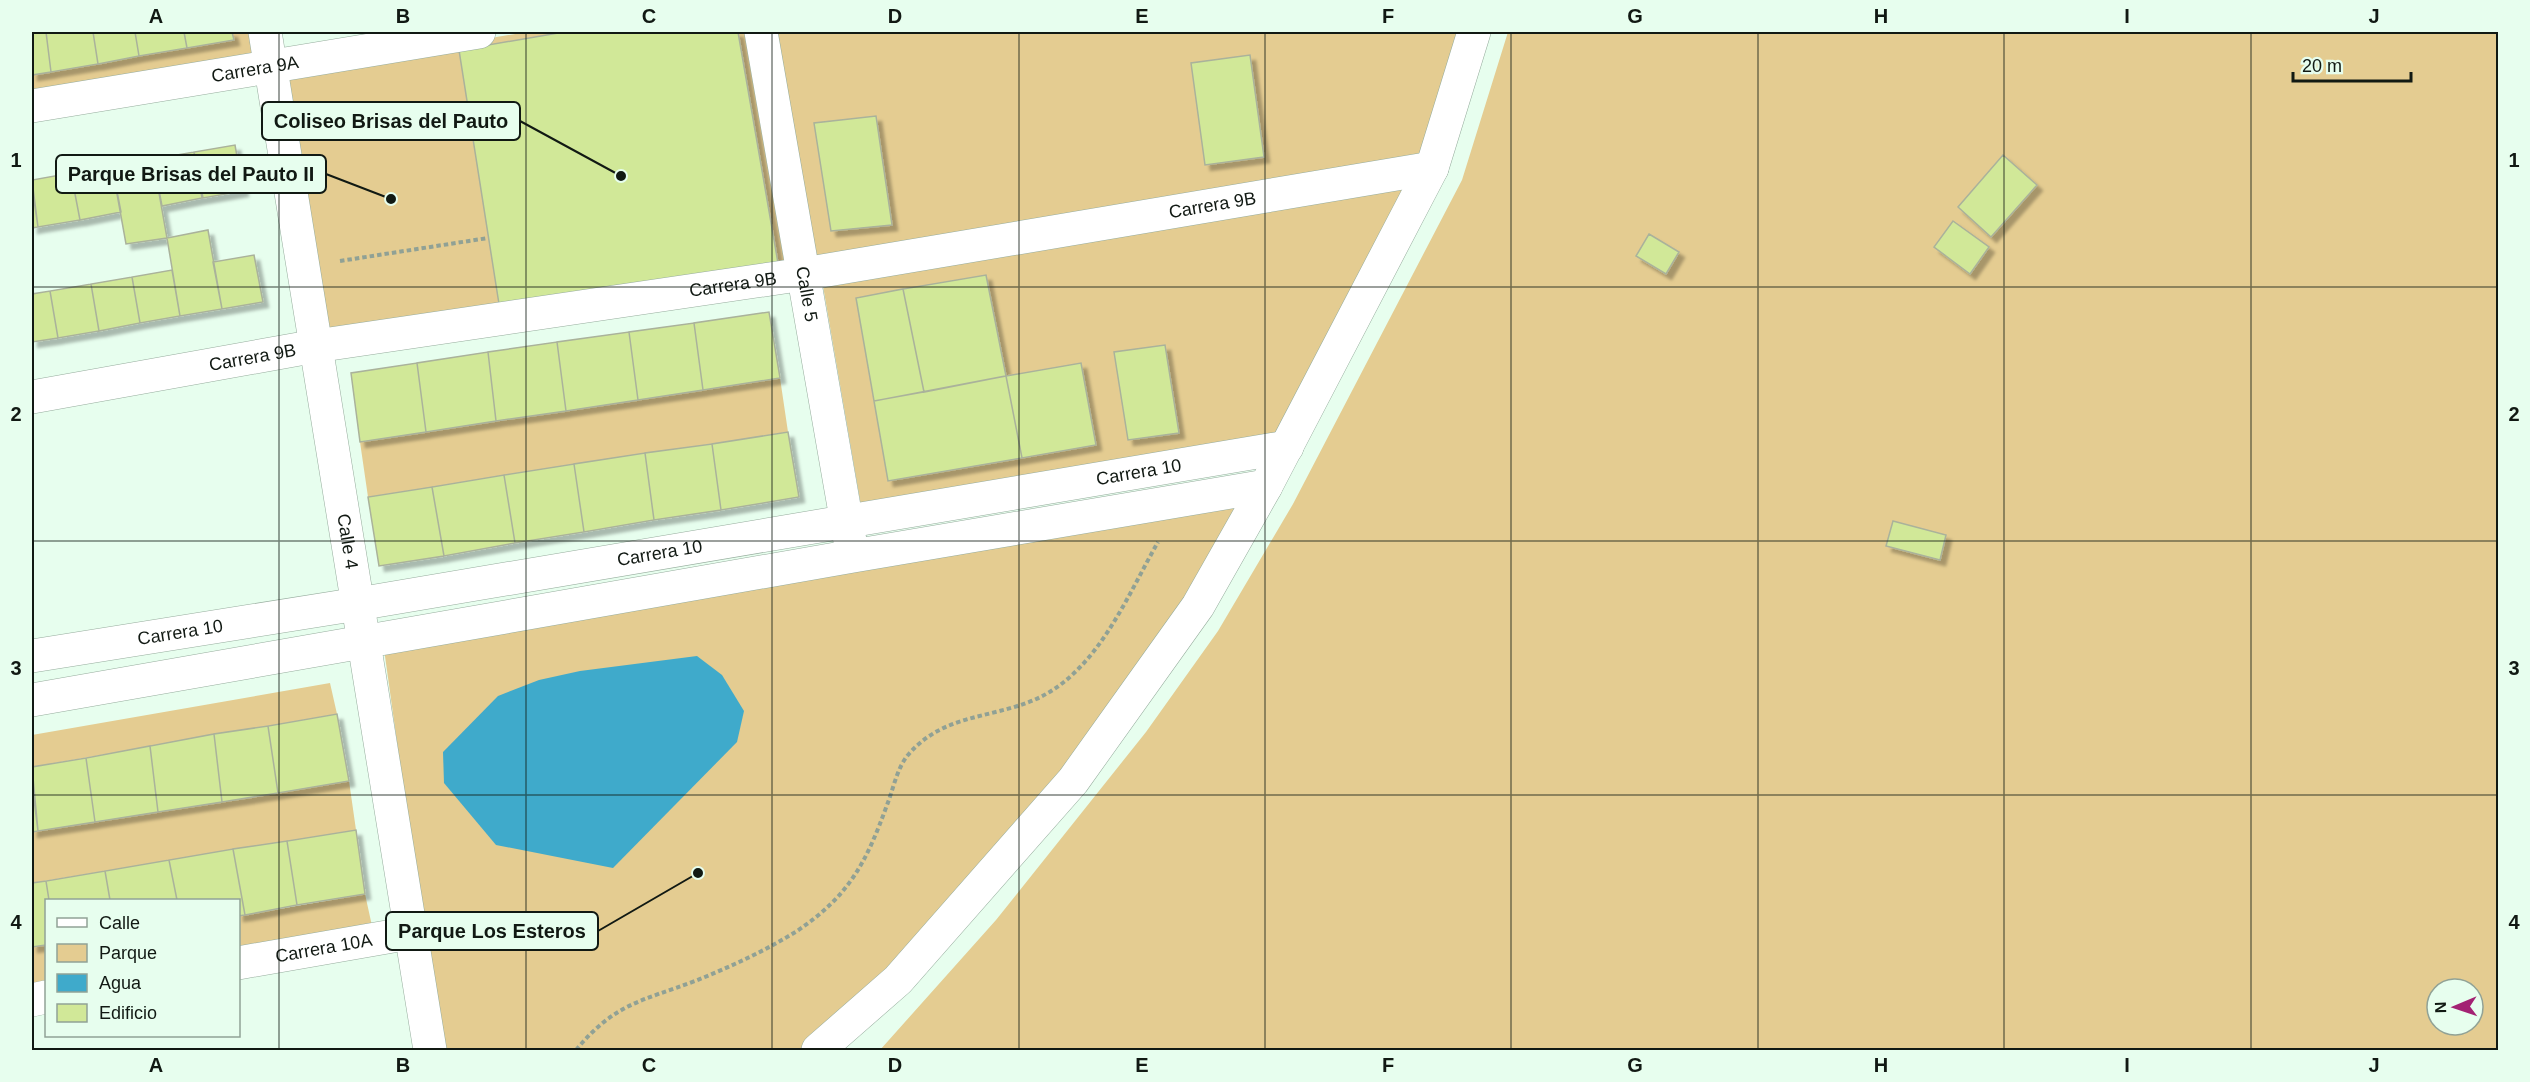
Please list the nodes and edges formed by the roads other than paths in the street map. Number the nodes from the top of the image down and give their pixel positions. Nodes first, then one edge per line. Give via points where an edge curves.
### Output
1 (265, 32) edge
2 (479, 32) edge
3 (761, 32) edge
4 (1474, 32) edge
5 (271, 67) junction
6 (32, 106) edge
7 (1432, 168) junction
8 (804, 274) junction
9 (316, 346) junction
10 (32, 397) edge
11 (1287, 447) junction
12 (1266, 486) junction
13 (846, 521) junction
14 (853, 556) junction
15 (358, 604) junction
16 (364, 642) junction
17 (32, 656) edge
18 (32, 700) edge
19 (410, 933) junction
20 (240, 963) edge
21 (430, 1050) edge
22 (818, 1050) edge

1 - 5 street, Calle 4
2 - 5 street, Carrera 9A
3 - 8 street, Calle 5
4 - 7 street
5 - 6 street, Carrera 9A
5 - 9 street, Calle 4
7 - 8 street, Carrera 9B
7 - 11 street
8 - 9 street, Carrera 9B
8 - 13 street, Calle 5
9 - 10 street, Carrera 9B
9 - 15 street, Calle 4
11 - 12 street
11 - 13 street, Carrera 10
12 - 14 street, Carrera 10
12 - 22 street via 1198,606 1073,781 898,980
13 - 14 street, Calle 5
13 - 15 street, Carrera 10
14 - 16 street, Carrera 10
15 - 16 street, Calle 4
15 - 17 street, Carrera 10
16 - 18 street, Carrera 10
16 - 19 street, Calle 4
19 - 20 street, Carrera 10A
19 - 21 street, Calle 4

